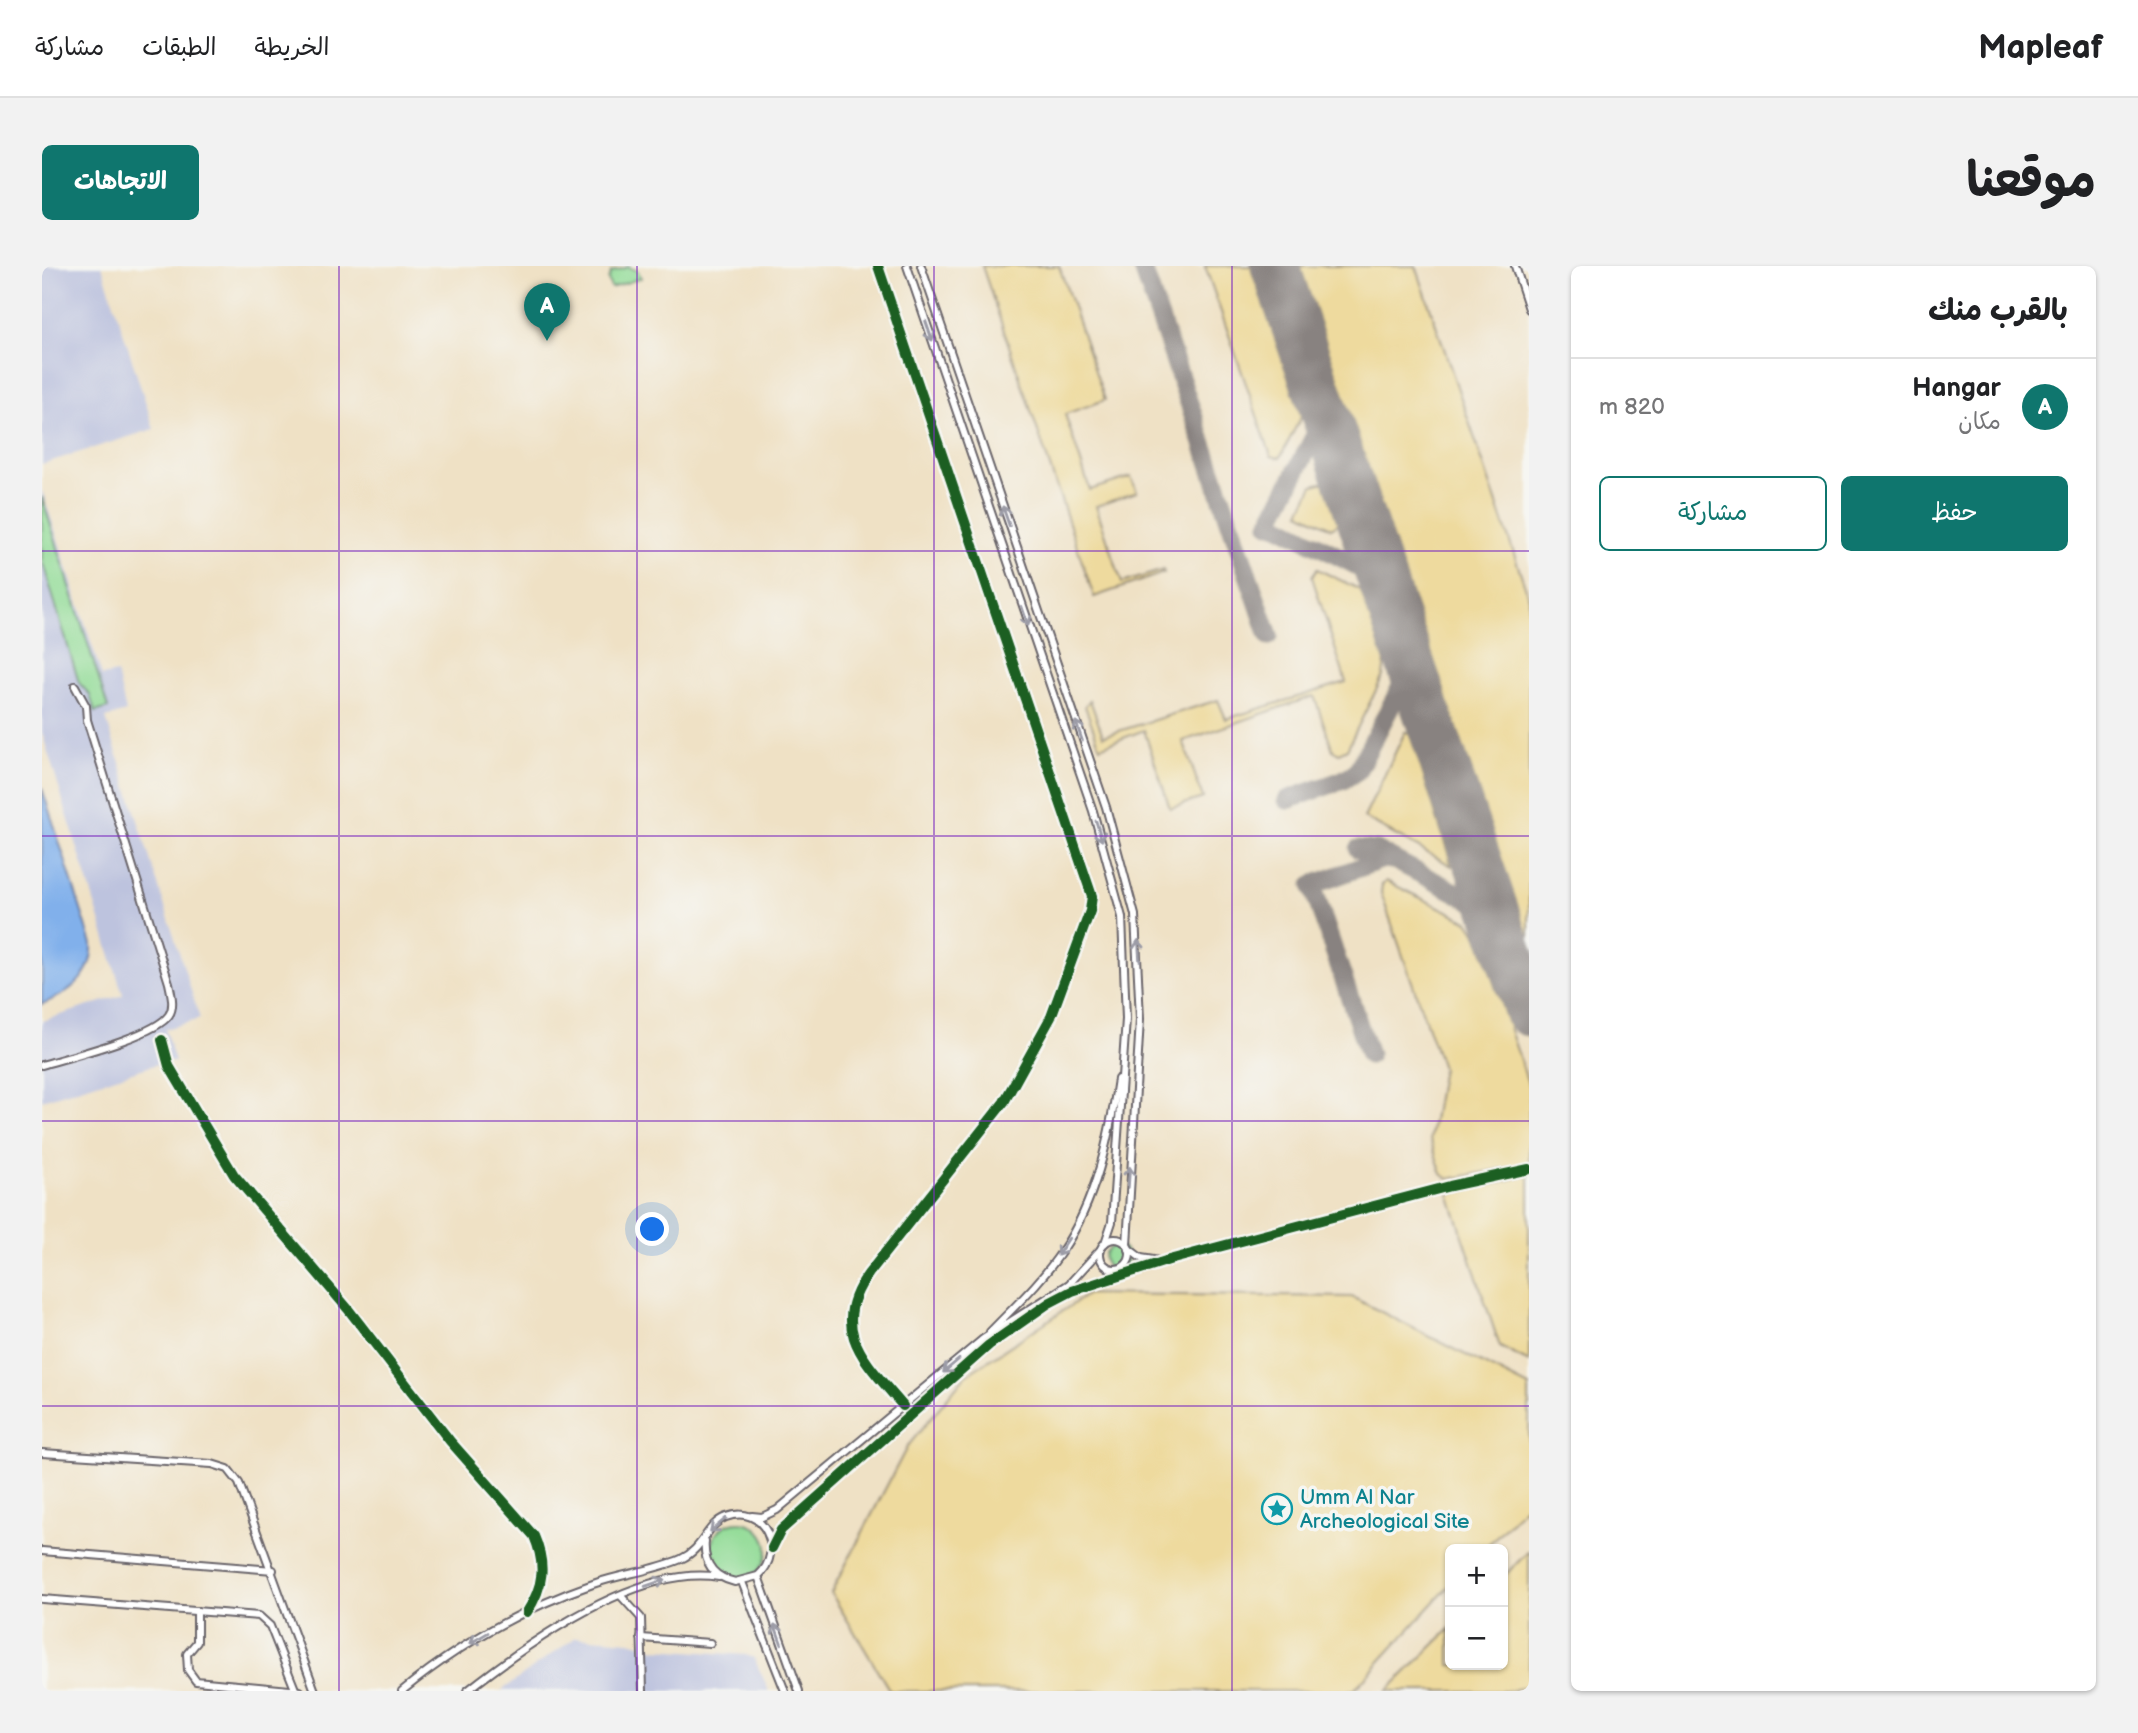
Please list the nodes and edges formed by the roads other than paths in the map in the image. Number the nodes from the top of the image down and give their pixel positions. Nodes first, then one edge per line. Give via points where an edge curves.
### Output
1 (877, 266) edge
2 (907, 266) edge
3 (921, 266) edge
4 (1515, 266) edge
5 (1529, 309) edge
6 (75, 686) dead end
7 (1126, 1018) junction
8 (162, 1040) dead end
9 (42, 1065) edge
10 (1529, 1169) edge
11 (1105, 1243) junction
12 (1128, 1247) junction
13 (1101, 1250) junction
14 (1169, 1260) junction
15 (1119, 1268) junction
16 (1146, 1268) junction
17 (1096, 1282) junction
18 (983, 1339) junction
19 (903, 1406) junction
20 (42, 1453) edge
21 (747, 1516) junction
22 (705, 1541) junction
23 (772, 1548) junction
24 (42, 1551) edge
25 (273, 1570) junction
26 (758, 1576) junction
27 (721, 1578) junction
28 (742, 1582) junction
29 (621, 1596) junction
30 (42, 1599) edge
31 (197, 1611) junction
32 (527, 1612) junction
33 (641, 1638) junction
34 (710, 1643) dead end
35 (298, 1690) edge
36 (315, 1691) edge
37 (402, 1691) edge
38 (467, 1691) edge
39 (643, 1691) edge
40 (785, 1691) edge
41 (799, 1691) edge

1 - 19 street via 1092,896 1051,1017 1008,1095 869,1273 853,1300 850,1318 855,1345
2 -> 7 street via 1104,848 1122,917
12 -> 3 street via 1140,1019 1135,915 1106,807
4 - 5 street
6 - 9 street via 86,706 172,1005 170,1014 152,1029
7 - 11 street via 1112,1222
7 -> 18 street via 1104,1158 1077,1225 1039,1280
8 - 32 street via 172,1072 234,1175 348,1308 450,1441 534,1536 543,1567
10 - 14 street
11 - 12 street via 1115,1239
11 - 13 street
12 - 14 street via 1141,1258
12 - 15 street via 1129,1260
13 - 15 street via 1103,1262
13 - 18 street via 1069,1284
14 - 16 street
15 - 16 street
15 - 17 street
16 - 17 street
17 - 23 street via 1049,1303 989,1345 781,1530
18 -> 19 street
19 - 21 street via 777,1510 762,1517
20 - 25 street via 212,1464 228,1469 239,1483
21 -> 22 street via 725,1517
21 - 23 street via 762,1524
22 - 27 street via 707,1562
22 - 32 street via 683,1558
23 - 26 street via 768,1565
24 - 25 street
25 - 36 street
26 - 28 street
41 -> 26 street
27 - 28 street
29 -> 27 street via 678,1576
28 - 40 street
29 - 33 street via 642,1618
29 - 38 street via 548,1632
30 - 31 street
31 - 35 street via 264,1618
31 - 35 street via 197,1642 187,1654 188,1670 196,1681
32 -> 37 street via 462,1648
33 - 34 street
33 - 39 street

